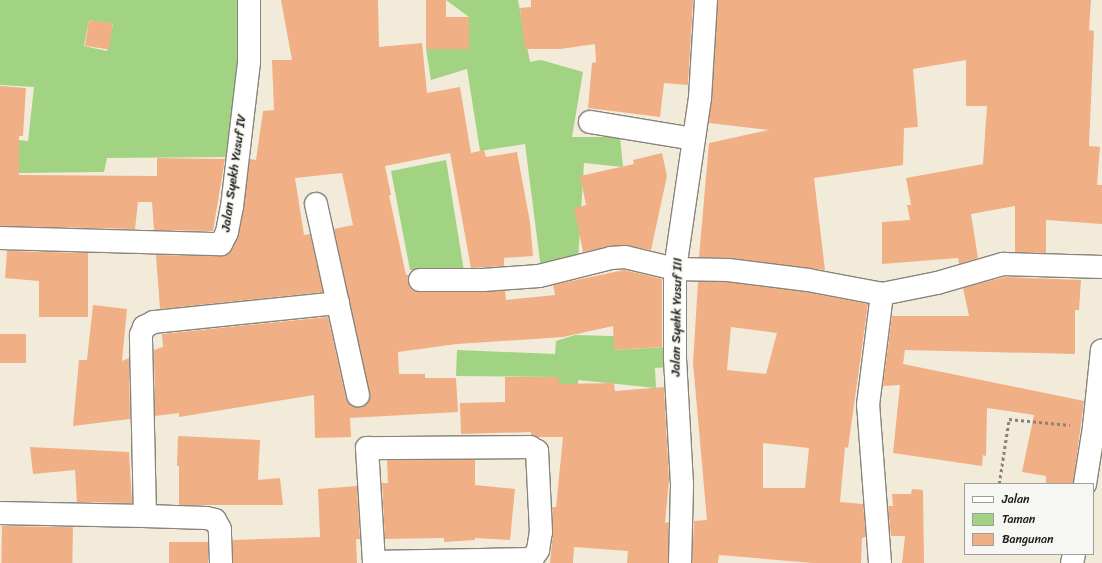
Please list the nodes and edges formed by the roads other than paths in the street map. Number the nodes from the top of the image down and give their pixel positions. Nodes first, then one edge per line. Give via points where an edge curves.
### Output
1 (249, 0) edge
2 (706, 0) edge
3 (590, 122) dead end
4 (694, 139) junction
5 (316, 204) dead end
6 (0, 238) edge
7 (1102, 267) edge
8 (675, 268) junction
9 (420, 280) dead end
10 (882, 294) junction
11 (338, 303) junction
12 (1102, 350) edge
13 (358, 396) dead end
14 (1085, 483) edge
15 (0, 513) edge
16 (145, 516) junction
17 (374, 562) edge
18 (220, 563) edge
19 (680, 563) edge
20 (880, 563) edge

1 - 6 street, Jalan Syekh Yusuf IV via 248,62 233,200 227,232 221,244
2 - 4 street, Jalan Syehk Yusuf III via 704,63
3 - 4 street
4 - 8 street, Jalan Syehk Yusuf III
5 - 11 street
7 - 10 street via 1003,264 936,283
8 - 9 street via 642,259 616,257 539,276 483,280
8 - 10 street via 735,271 808,280
8 - 19 street, Jalan Syehk Yusuf III via 675,356 682,484
10 - 20 street via 868,405
11 - 13 street
11 - 16 street via 154,322 144,328 142,335
12 - 14 street
15 - 16 street
16 - 18 street via 215,520 220,529
17 - 17 street via 532,559 540,543 539,454 535,448 367,448

